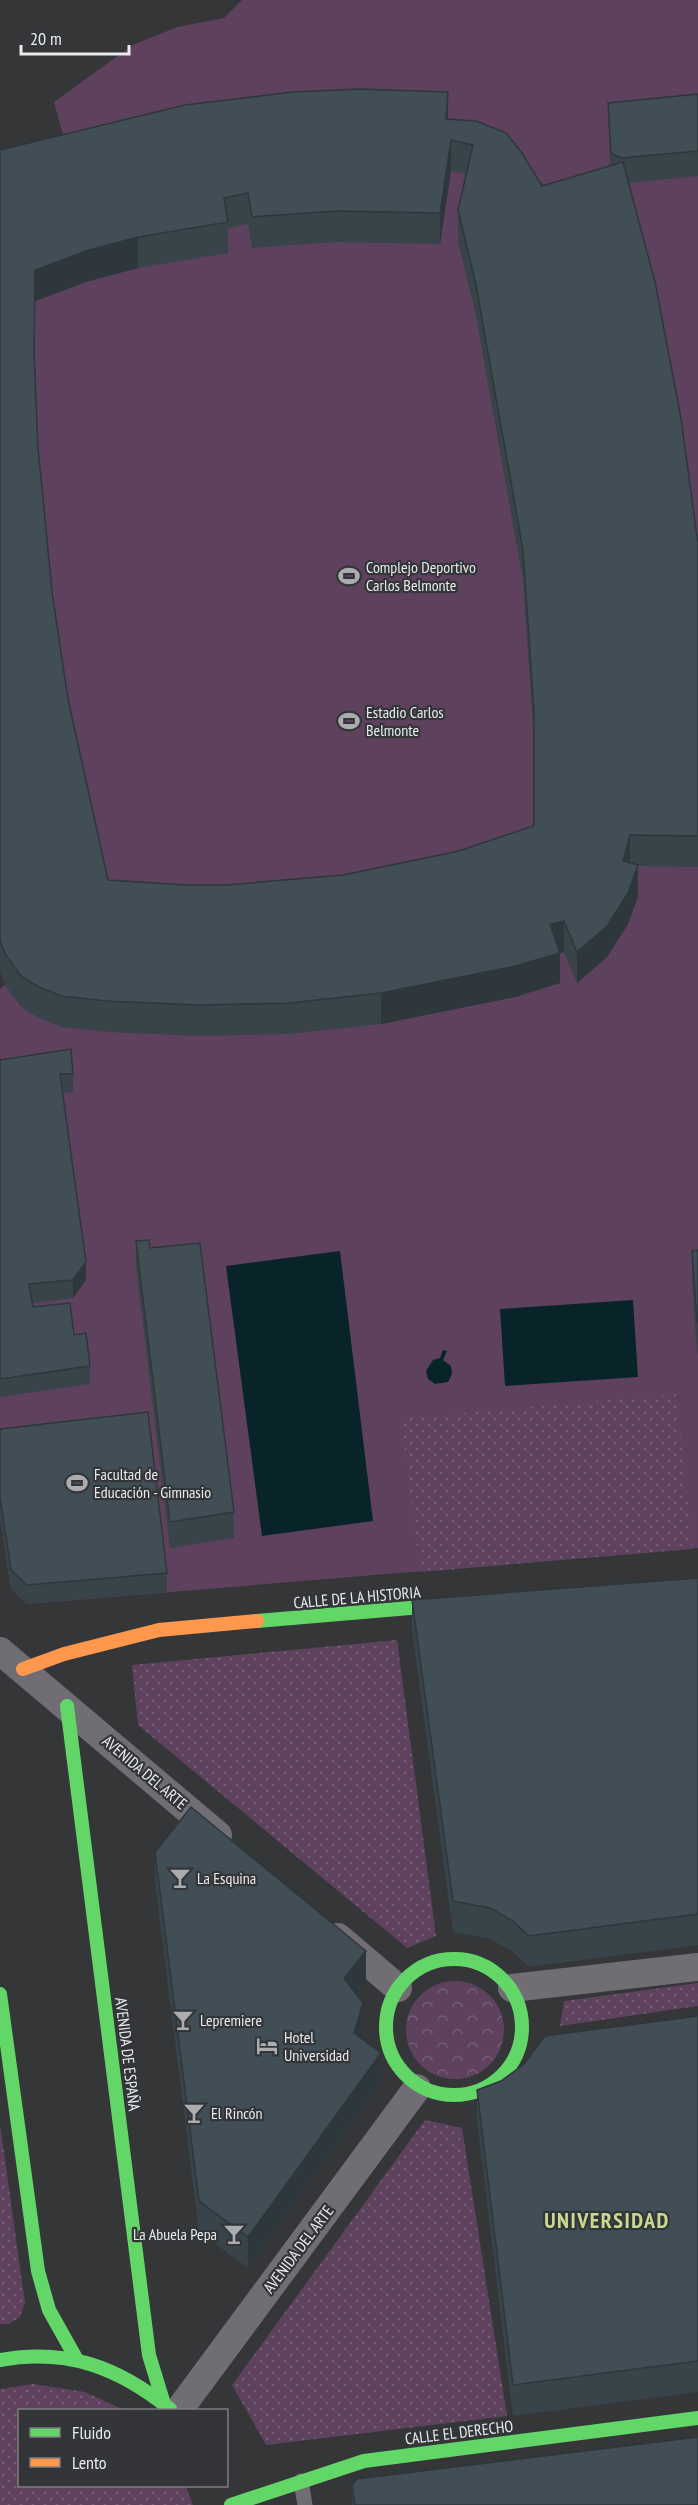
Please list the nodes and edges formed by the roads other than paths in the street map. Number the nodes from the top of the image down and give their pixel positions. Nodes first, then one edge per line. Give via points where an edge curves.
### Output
1 (475, 1603) edge
2 (0, 1651) edge
3 (23, 1669) junction
4 (67, 1706) junction
5 (239, 1852) edge
6 (320, 1921) edge
7 (698, 1967) edge
8 (398, 1988) junction
9 (512, 1988) junction
10 (0, 1994) edge
11 (417, 2088) junction
12 (0, 2360) edge
13 (77, 2360) junction
14 (171, 2408) edge
15 (698, 2418) edge
16 (301, 2481) junction
17 (231, 2505) edge
18 (305, 2505) edge

1 - 3 street, CALLE DE LA HISTORIA via 159,1630 64,1654
2 - 3 street, AVENIDA DEL ARTE
3 - 4 street, AVENIDA DEL ARTE
4 - 5 street, AVENIDA DEL ARTE
4 - 14 street, AVENIDA DE ESPAÑA via 149,2355
6 - 8 street
7 - 9 street
8 - 9 street via 423,1966 459,1959 488,1967
8 - 11 street via 388,2008 388,2044 399,2069
9 - 11 street via 532,2051 500,2080 477,2093 453,2097
10 - 13 street via 38,2271 49,2310
11 - 14 street, AVENIDA DEL ARTE
12 - 13 street via 41,2356
13 - 14 street via 113,2371
15 - 16 street, CALLE EL DERECHO via 364,2461
16 - 17 street, CALLE EL DERECHO
16 - 18 lane

